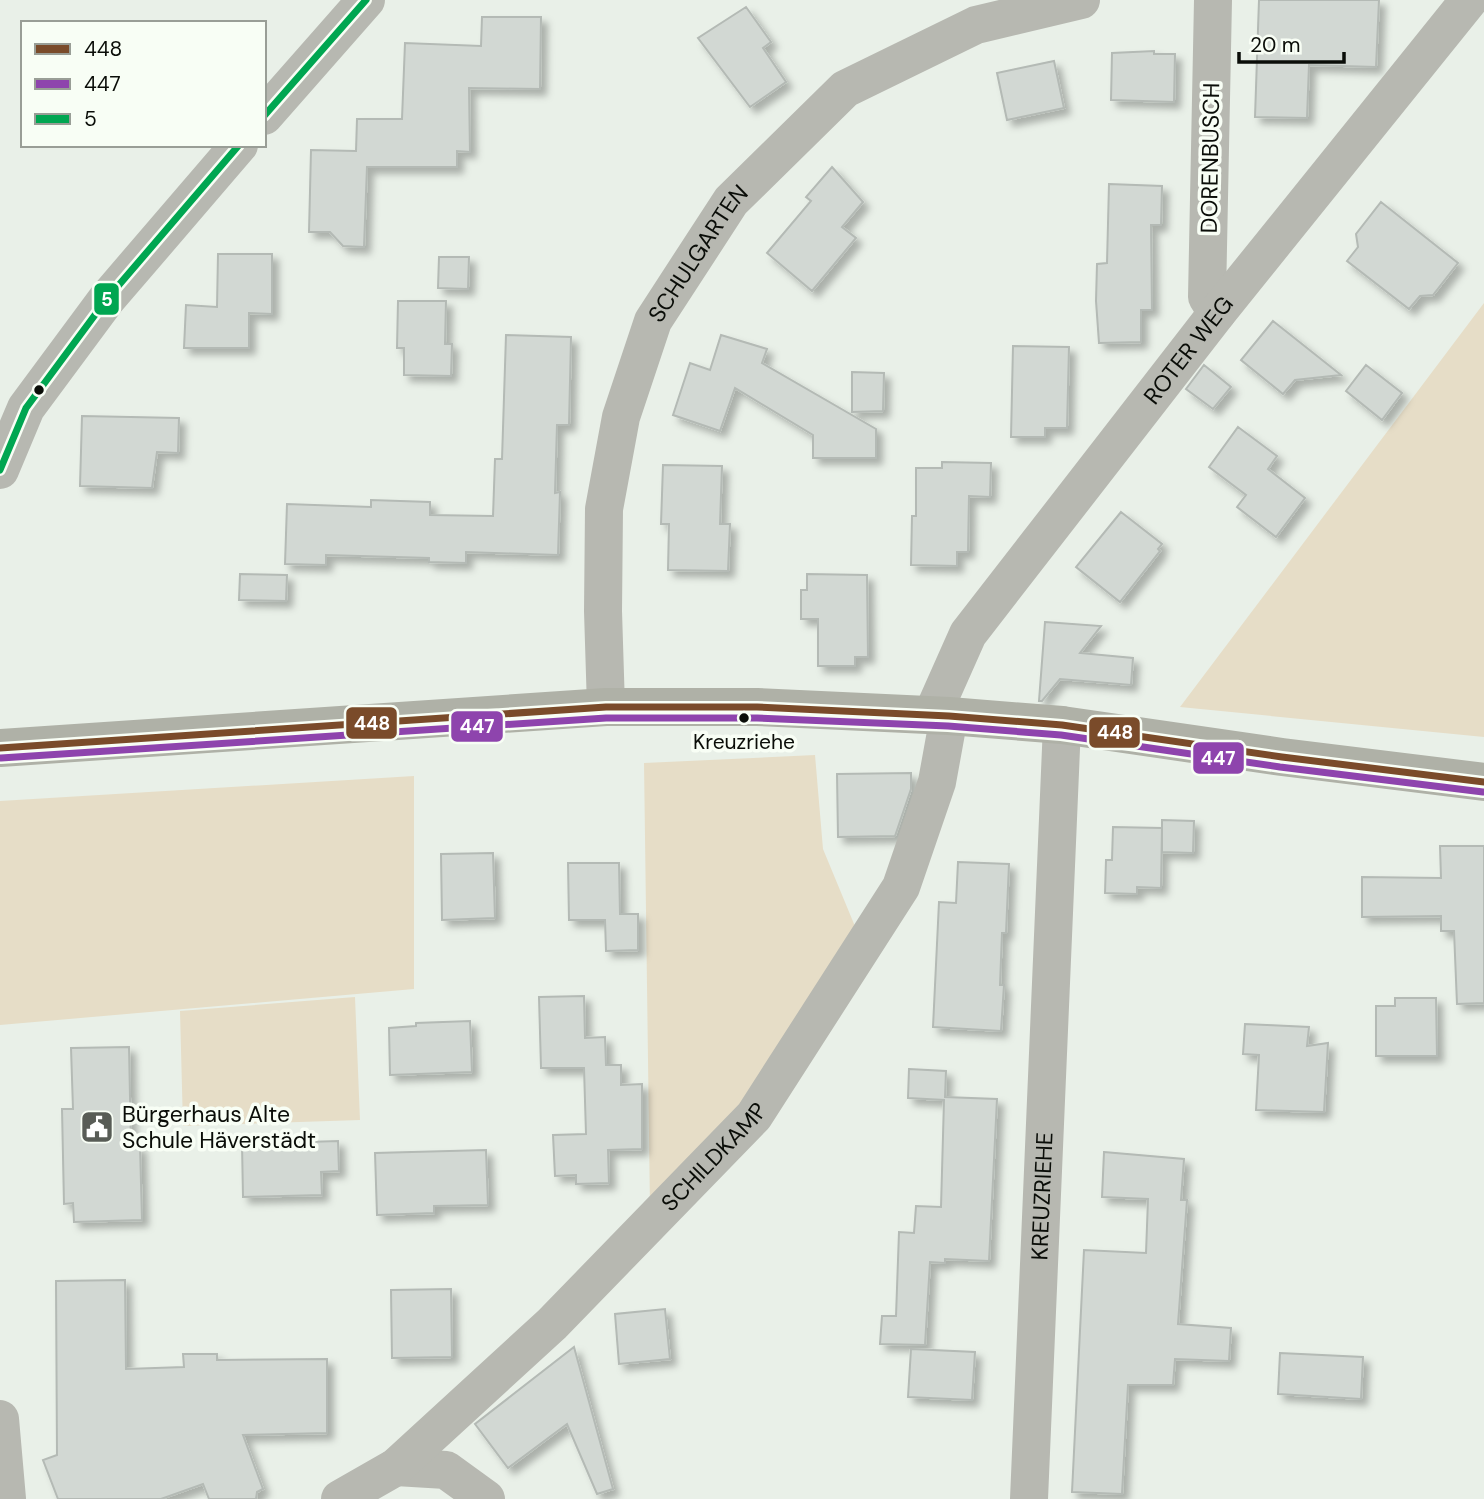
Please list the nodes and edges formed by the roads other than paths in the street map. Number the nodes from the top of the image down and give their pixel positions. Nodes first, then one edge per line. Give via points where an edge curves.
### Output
1 (366, 0) edge
2 (1081, 0) edge
3 (1213, 0) edge
4 (1469, 0) edge
5 (266, 114) edge
6 (237, 147) edge
7 (1217, 313) junction
8 (0, 470) edge
9 (606, 707) junction
10 (941, 715) junction
11 (1062, 725) junction
12 (0, 748) edge
13 (1484, 782) edge
14 (0, 1419) edge
15 (396, 1467) junction
16 (7, 1499) edge
17 (340, 1499) edge
18 (486, 1499) edge
19 (1029, 1499) edge

1 - 5 street
2 - 9 street, SCHULGARTEN via 976,25 845,89 730,201 653,321 621,417 604,509
3 - 7 street, DORENBUSCH via 1207,297
4 - 7 street, ROTER WEG
6 - 8 street via 106,300 26,408
7 - 10 street, ROTER WEG via 968,634
9 - 10 main road via 757,707
9 - 12 main road
10 - 11 main road
10 - 15 street, SCHILDKAMP via 937,782 901,887 754,1116 552,1324
11 - 13 main road
11 - 19 street, KREUZRIEHE
14 - 16 street
15 - 17 street, SCHILDKAMP
15 - 18 street via 446,1470

